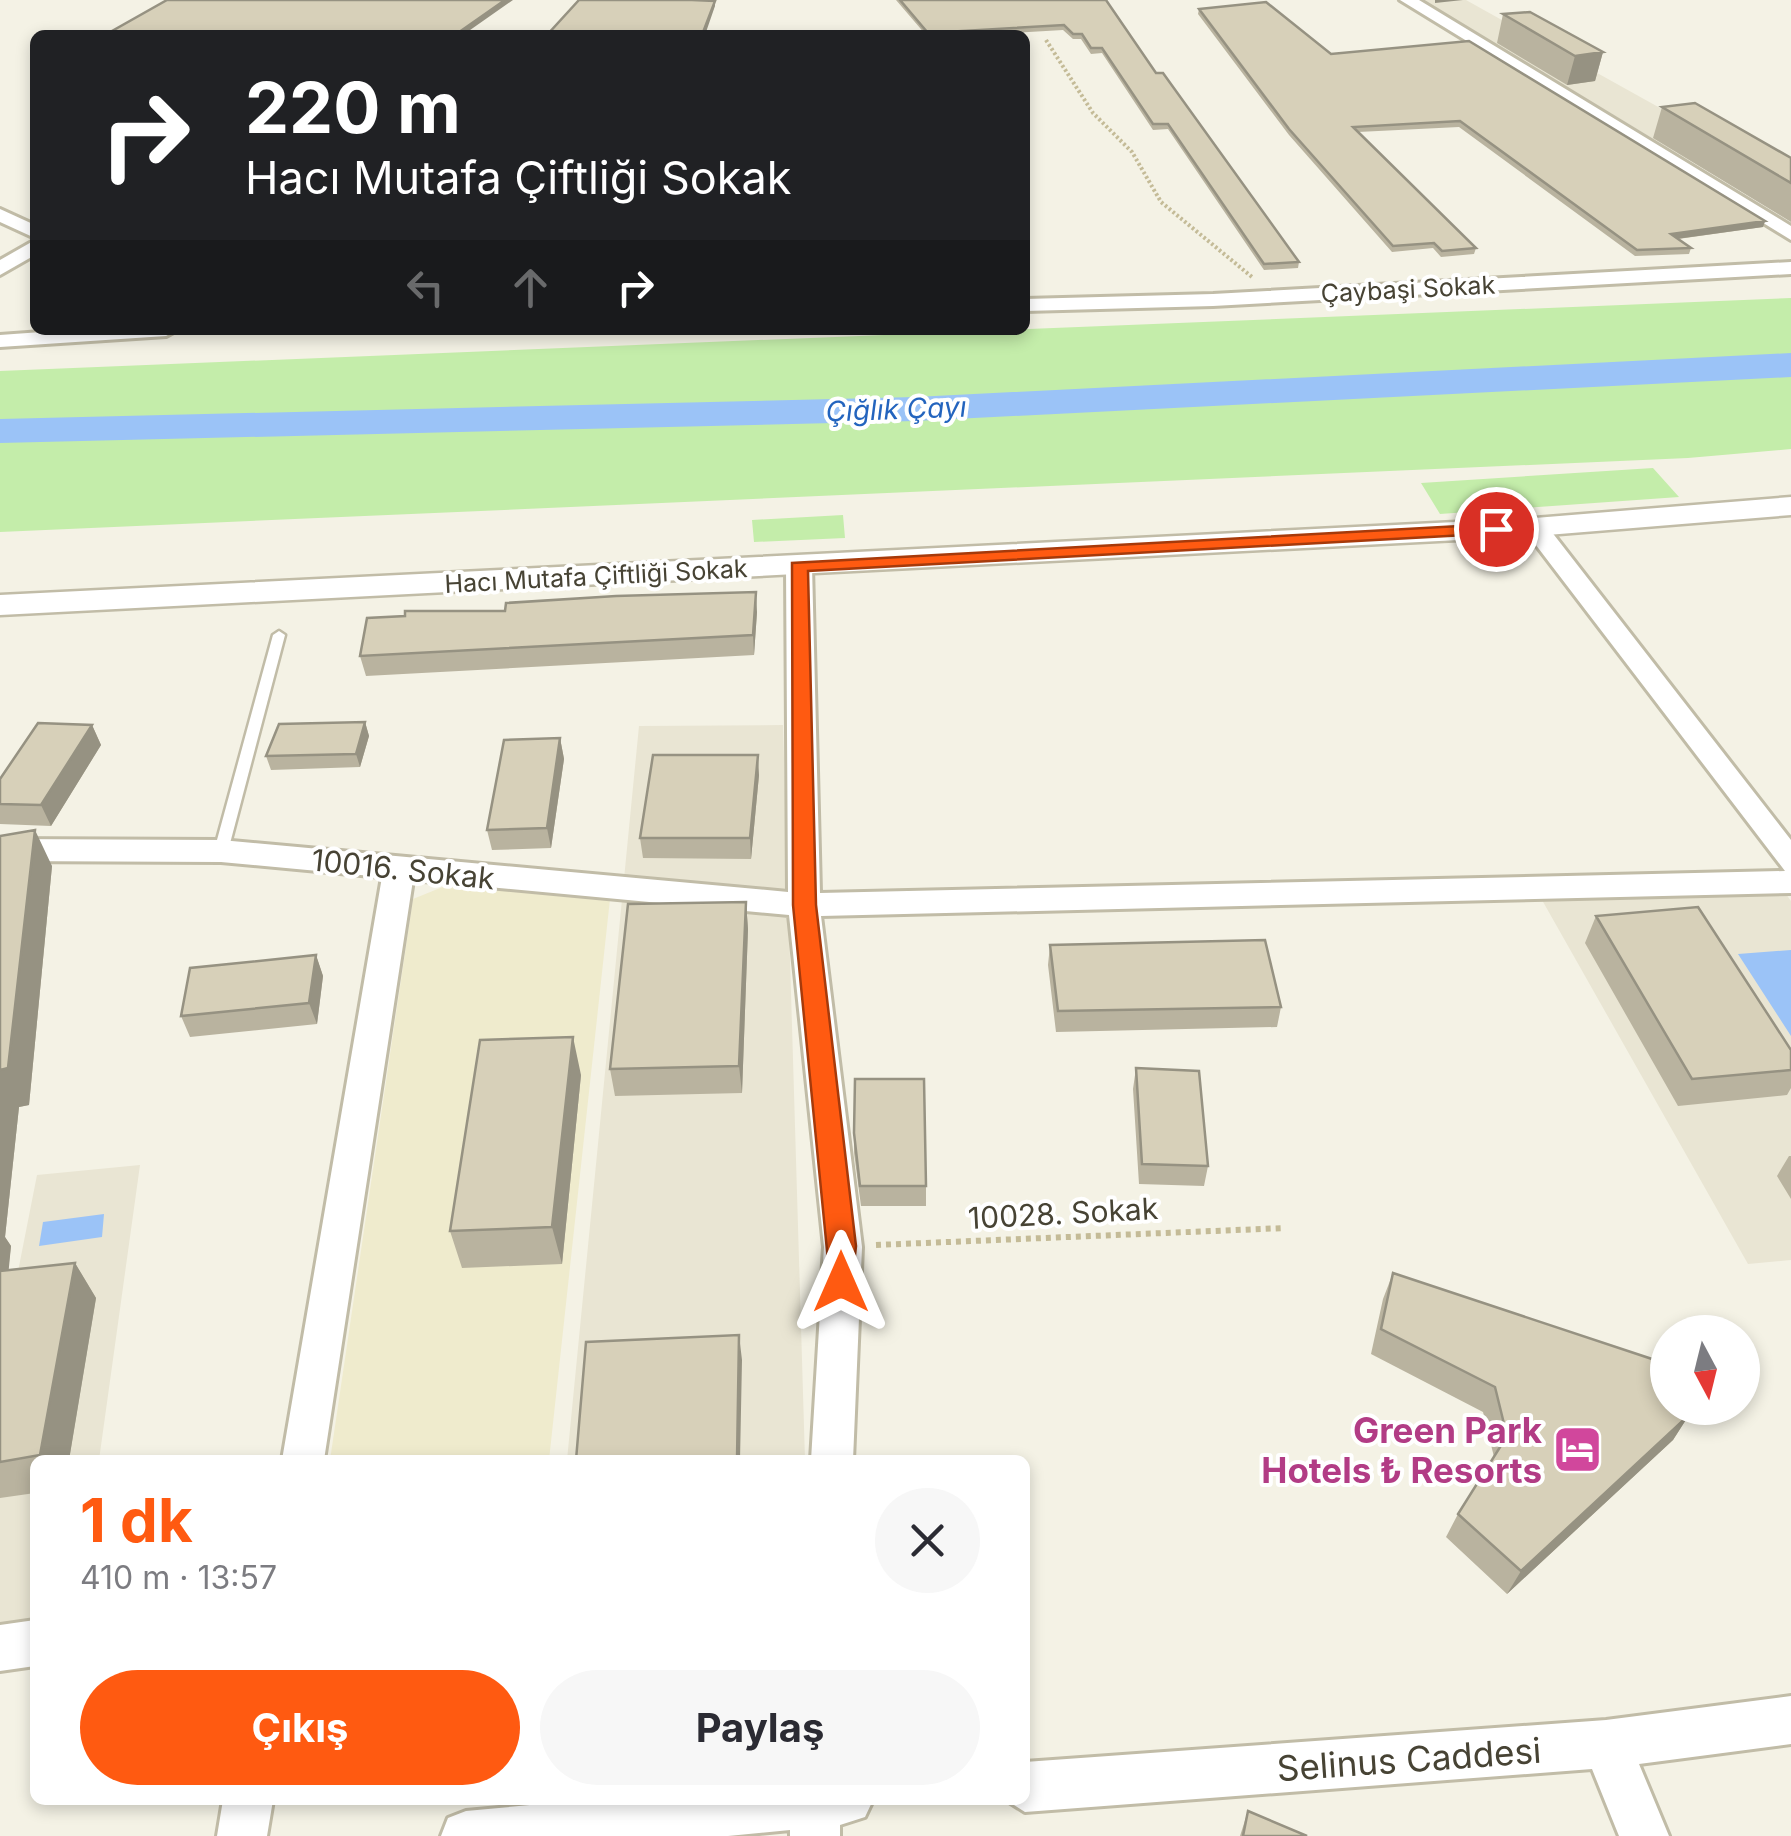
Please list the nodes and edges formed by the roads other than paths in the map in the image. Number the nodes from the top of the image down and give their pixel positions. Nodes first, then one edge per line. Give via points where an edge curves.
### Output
1 (1408, 0) edge
2 (0, 214) edge
3 (30, 229) edge
4 (1791, 234) edge
5 (30, 249) edge
6 (1791, 268) edge
7 (0, 270) edge
8 (1030, 304) edge
9 (97, 335) edge
10 (0, 342) edge
11 (1791, 506) edge
12 (1535, 527) junction
13 (799, 566) junction
14 (0, 605) edge
15 (279, 636) dead end
16 (0, 850) edge
17 (221, 851) junction
18 (1791, 862) edge
19 (399, 868) junction
20 (1791, 882) edge
21 (804, 905) junction
22 (304, 1455) edge
23 (832, 1455) edge
24 (30, 1645) edge
25 (0, 1648) edge
26 (1791, 1720) edge
27 (1606, 1744) junction
28 (1030, 1787) edge
29 (247, 1805) edge
30 (823, 1810) edge
31 (242, 1836) edge
32 (466, 1836) edge
33 (1644, 1836) edge

1 - 4 street
2 - 3 street
5 - 7 street
6 - 8 street, Çaybaşi Sokak
9 - 10 street
11 - 12 street, Hacı Mutafa Çiftliği Sokak
12 - 13 street, Hacı Mutafa Çiftliği Sokak
12 - 18 street
13 - 14 street, Hacı Mutafa Çiftliği Sokak
13 - 21 street
15 - 17 lane
16 - 17 street, 10016. Sokak
17 - 19 street, 10016. Sokak
19 - 21 street, 10016. Sokak
19 - 22 street
20 - 21 street, 10016. Sokak
21 - 23 street via 843,1246
24 - 25 street
26 - 27 street, Selinus Caddesi
27 - 28 street, Selinus Caddesi
27 - 33 street
29 - 31 street
30 - 32 street

